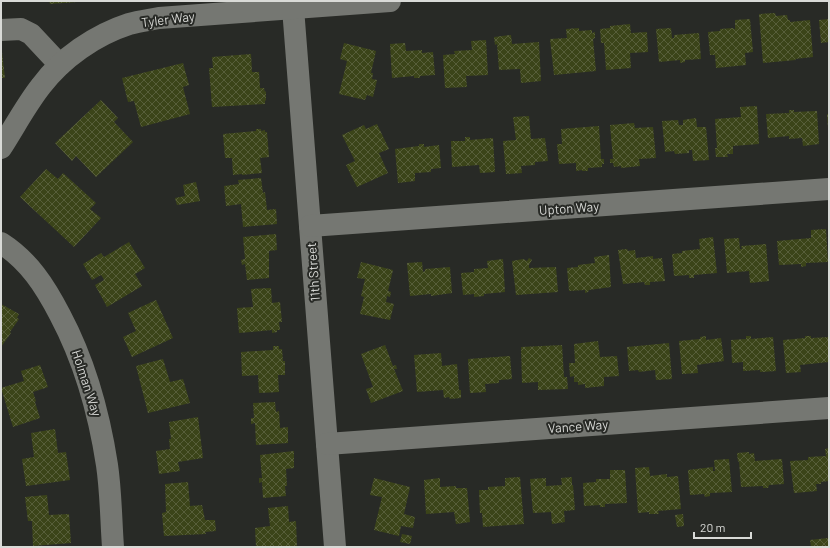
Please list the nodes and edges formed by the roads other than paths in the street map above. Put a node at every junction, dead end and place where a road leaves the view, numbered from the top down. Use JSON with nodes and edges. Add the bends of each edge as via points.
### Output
{"nodes":[{"id":1,"x":390,"y":1,"type":"edge"},
{"id":2,"x":288,"y":5,"type":"edge"},
{"id":3,"x":1,"y":30,"type":"edge"},
{"id":4,"x":53,"y":57,"type":"junction"},
{"id":5,"x":1,"y":148,"type":"edge"},
{"id":6,"x":829,"y":189,"type":"edge"},
{"id":7,"x":310,"y":226,"type":"junction"},
{"id":8,"x":1,"y":243,"type":"edge"},
{"id":9,"x":829,"y":408,"type":"edge"},
{"id":10,"x":327,"y":444,"type":"junction"},
{"id":11,"x":113,"y":547,"type":"edge"},
{"id":12,"x":335,"y":547,"type":"edge"}],
"edges":[{"from":1,"to":2,"type":"street","name":"Tyler Way"},
{"from":2,"to":4,"type":"street","name":"Tyler Way","via":[[159,18],[130,24],[104,34],[80,48]]},
{"from":2,"to":7,"type":"street","name":"11th Street"},
{"from":3,"to":4,"type":"street","via":[[21,29],[31,34]]},
{"from":4,"to":5,"type":"street","name":"Tyler Way","via":[[40,86]]},
{"from":6,"to":7,"type":"street","name":"Upton Way"},
{"from":7,"to":10,"type":"street","name":"11th Street"},
{"from":8,"to":11,"type":"street","name":"Holman Way","via":[[30,268],[47,290],[69,332],[87,379],[99,421],[107,467]]},
{"from":9,"to":10,"type":"street","name":"Vance Way"},
{"from":10,"to":12,"type":"street","name":"11th Street"}]}
